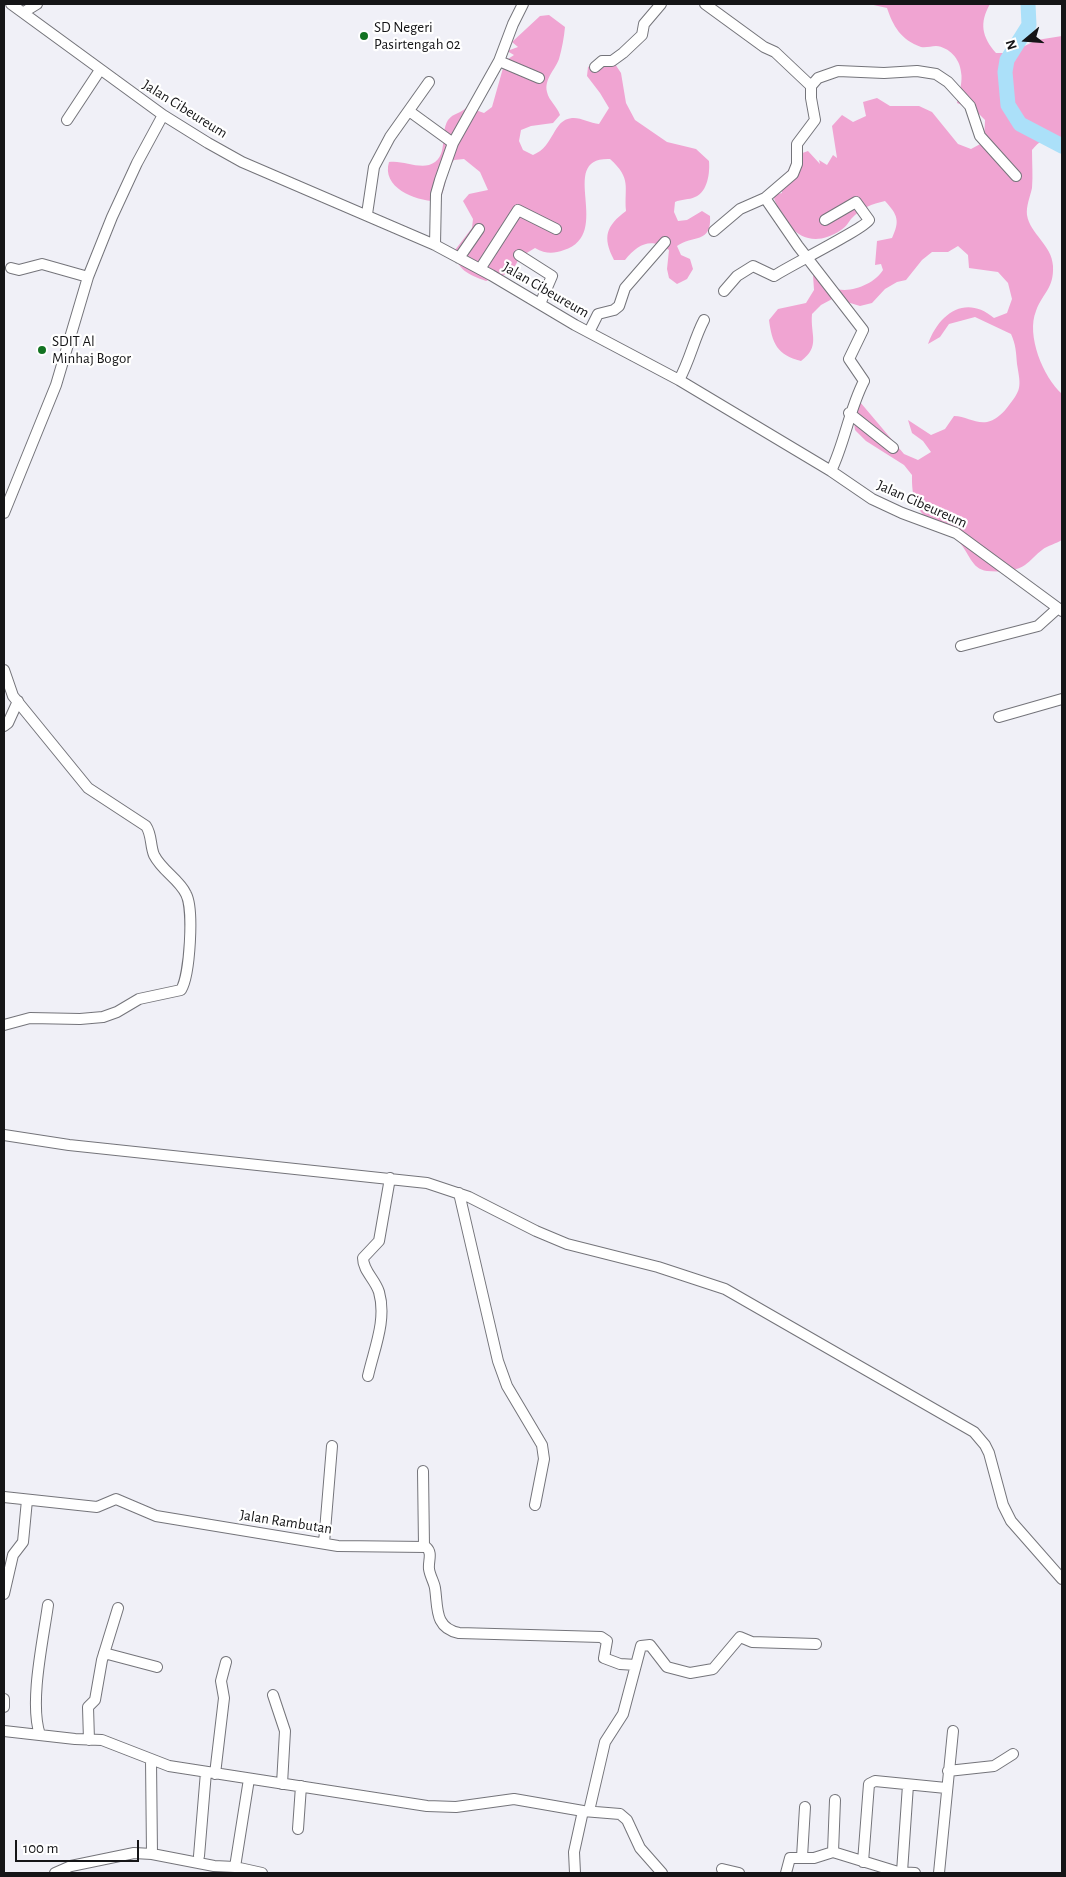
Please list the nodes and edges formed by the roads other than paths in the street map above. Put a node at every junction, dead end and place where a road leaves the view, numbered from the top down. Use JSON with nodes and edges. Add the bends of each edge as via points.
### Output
{"nodes":[{"id":1,"x":11,"y":4,"type":"edge"},
{"id":2,"x":37,"y":4,"type":"edge"},
{"id":3,"x":523,"y":4,"type":"edge"},
{"id":4,"x":661,"y":4,"type":"edge"},
{"id":5,"x":705,"y":4,"type":"edge"},
{"id":6,"x":24,"y":12,"type":"junction"},
{"id":7,"x":499,"y":61,"type":"junction"},
{"id":8,"x":595,"y":67,"type":"dead end"},
{"id":9,"x":100,"y":70,"type":"junction"},
{"id":10,"x":539,"y":78,"type":"dead end"},
{"id":11,"x":429,"y":82,"type":"dead end"},
{"id":12,"x":811,"y":86,"type":"junction"},
{"id":13,"x":409,"y":111,"type":"junction"},
{"id":14,"x":162,"y":115,"type":"junction"},
{"id":15,"x":67,"y":120,"type":"dead end"},
{"id":16,"x":454,"y":144,"type":"junction"},
{"id":17,"x":1016,"y":176,"type":"dead end"},
{"id":18,"x":765,"y":198,"type":"junction"},
{"id":19,"x":367,"y":214,"type":"junction"},
{"id":20,"x":825,"y":220,"type":"dead end"},
{"id":21,"x":479,"y":229,"type":"dead end"},
{"id":22,"x":556,"y":229,"type":"dead end"},
{"id":23,"x":714,"y":231,"type":"dead end"},
{"id":24,"x":664,"y":242,"type":"dead end"},
{"id":25,"x":435,"y":245,"type":"junction"},
{"id":26,"x":519,"y":255,"type":"dead end"},
{"id":27,"x":806,"y":256,"type":"junction"},
{"id":28,"x":459,"y":258,"type":"junction"},
{"id":29,"x":11,"y":268,"type":"dead end"},
{"id":30,"x":480,"y":269,"type":"junction"},
{"id":31,"x":88,"y":277,"type":"junction"},
{"id":32,"x":724,"y":291,"type":"dead end"},
{"id":33,"x":540,"y":304,"type":"junction"},
{"id":34,"x":704,"y":320,"type":"dead end"},
{"id":35,"x":589,"y":332,"type":"junction"},
{"id":36,"x":679,"y":380,"type":"junction"},
{"id":37,"x":849,"y":413,"type":"junction"},
{"id":38,"x":893,"y":448,"type":"dead end"},
{"id":39,"x":831,"y":471,"type":"junction"},
{"id":40,"x":4,"y":513,"type":"edge"},
{"id":41,"x":1060,"y":609,"type":"edge"},
{"id":42,"x":961,"y":646,"type":"dead end"},
{"id":43,"x":4,"y":670,"type":"edge"},
{"id":44,"x":1062,"y":699,"type":"edge"},
{"id":45,"x":18,"y":701,"type":"junction"},
{"id":46,"x":999,"y":717,"type":"dead end"},
{"id":47,"x":4,"y":726,"type":"edge"},
{"id":48,"x":4,"y":1025,"type":"edge"},
{"id":49,"x":4,"y":1135,"type":"edge"},
{"id":50,"x":390,"y":1178,"type":"junction"},
{"id":51,"x":459,"y":1193,"type":"junction"},
{"id":52,"x":368,"y":1376,"type":"dead end"},
{"id":53,"x":332,"y":1446,"type":"dead end"},
{"id":54,"x":424,"y":1471,"type":"dead end"},
{"id":55,"x":4,"y":1497,"type":"edge"},
{"id":56,"x":27,"y":1500,"type":"junction"},
{"id":57,"x":535,"y":1506,"type":"dead end"},
{"id":58,"x":324,"y":1544,"type":"junction"},
{"id":59,"x":424,"y":1546,"type":"junction"},
{"id":60,"x":1062,"y":1579,"type":"edge"},
{"id":61,"x":4,"y":1594,"type":"edge"},
{"id":62,"x":48,"y":1605,"type":"dead end"},
{"id":63,"x":118,"y":1608,"type":"dead end"},
{"id":64,"x":816,"y":1644,"type":"dead end"},
{"id":65,"x":104,"y":1652,"type":"junction"},
{"id":66,"x":226,"y":1662,"type":"dead end"},
{"id":67,"x":636,"y":1665,"type":"junction"},
{"id":68,"x":157,"y":1667,"type":"dead end"},
{"id":69,"x":274,"y":1695,"type":"dead end"},
{"id":70,"x":4,"y":1699,"type":"edge"},
{"id":71,"x":4,"y":1707,"type":"edge"},
{"id":72,"x":4,"y":1731,"type":"edge"},
{"id":73,"x":953,"y":1731,"type":"dead end"},
{"id":74,"x":40,"y":1735,"type":"junction"},
{"id":75,"x":89,"y":1740,"type":"junction"},
{"id":76,"x":1012,"y":1754,"type":"dead end"},
{"id":77,"x":151,"y":1760,"type":"junction"},
{"id":78,"x":948,"y":1771,"type":"junction"},
{"id":79,"x":211,"y":1773,"type":"junction"},
{"id":80,"x":249,"y":1779,"type":"junction"},
{"id":81,"x":282,"y":1784,"type":"junction"},
{"id":82,"x":908,"y":1785,"type":"junction"},
{"id":83,"x":301,"y":1786,"type":"junction"},
{"id":84,"x":946,"y":1788,"type":"junction"},
{"id":85,"x":835,"y":1800,"type":"dead end"},
{"id":86,"x":805,"y":1807,"type":"dead end"},
{"id":87,"x":586,"y":1811,"type":"junction"},
{"id":88,"x":298,"y":1829,"type":"dead end"},
{"id":89,"x":833,"y":1852,"type":"junction"},
{"id":90,"x":152,"y":1854,"type":"junction"},
{"id":91,"x":199,"y":1856,"type":"dead end"},
{"id":92,"x":802,"y":1857,"type":"junction"},
{"id":93,"x":863,"y":1862,"type":"junction"},
{"id":94,"x":235,"y":1867,"type":"junction"},
{"id":95,"x":722,"y":1869,"type":"dead end"},
{"id":96,"x":214,"y":1870,"type":"edge"},
{"id":97,"x":902,"y":1872,"type":"edge"},
{"id":98,"x":55,"y":1873,"type":"edge"},
{"id":99,"x":262,"y":1873,"type":"edge"},
{"id":100,"x":575,"y":1873,"type":"edge"},
{"id":101,"x":662,"y":1873,"type":"edge"},
{"id":102,"x":739,"y":1873,"type":"edge"},
{"id":103,"x":786,"y":1873,"type":"edge"},
{"id":104,"x":915,"y":1873,"type":"edge"},
{"id":105,"x":939,"y":1873,"type":"edge"}],
"edges":[{"from":1,"to":6,"type":"street","name":"Jalan Cibeureum"},
{"from":2,"to":6,"type":"street"},
{"from":3,"to":7,"type":"street"},
{"from":4,"to":8,"type":"street","via":[[644,24],[642,34],[623,53]]},
{"from":5,"to":12,"type":"street","via":[[775,52]]},
{"from":6,"to":9,"type":"street","name":"Jalan Cibeureum"},
{"from":7,"to":10,"type":"street"},
{"from":7,"to":16,"type":"street"},
{"from":9,"to":14,"type":"street","name":"Jalan Cibeureum"},
{"from":9,"to":15,"type":"street"},
{"from":11,"to":13,"type":"street"},
{"from":12,"to":17,"type":"street","via":[[818,78],[838,71],[936,74],[970,106],[980,136]]},
{"from":12,"to":18,"type":"street","via":[[816,118],[797,144],[796,169]]},
{"from":13,"to":16,"type":"street"},
{"from":13,"to":19,"type":"street","via":[[374,167]]},
{"from":14,"to":19,"type":"street","name":"Jalan Cibeureum","via":[[242,162]]},
{"from":14,"to":31,"type":"street","via":[[132,172]]},
{"from":16,"to":25,"type":"street","via":[[436,194]]},
{"from":18,"to":23,"type":"street","via":[[740,210]]},
{"from":18,"to":27,"type":"street"},
{"from":19,"to":25,"type":"street","name":"Jalan Cibeureum"},
{"from":20,"to":27,"type":"street","via":[[856,202],[869,220],[858,230]]},
{"from":21,"to":28,"type":"street"},
{"from":22,"to":30,"type":"street","via":[[520,206]]},
{"from":24,"to":35,"type":"street","via":[[625,288],[619,306],[598,314]]},
{"from":25,"to":28,"type":"street","name":"Jalan Cibeureum"},
{"from":26,"to":33,"type":"street","via":[[552,276]]},
{"from":27,"to":32,"type":"street","via":[[772,276],[753,266],[737,276]]},
{"from":27,"to":37,"type":"street","via":[[863,330],[849,359],[864,381]]},
{"from":28,"to":30,"type":"street","name":"Jalan Cibeureum"},
{"from":29,"to":31,"type":"street","via":[[19,270],[42,264]]},
{"from":30,"to":33,"type":"street","name":"Jalan Cibeureum"},
{"from":31,"to":40,"type":"street","via":[[56,385]]},
{"from":33,"to":35,"type":"street","name":"Jalan Cibeureum"},
{"from":34,"to":36,"type":"street"},
{"from":35,"to":36,"type":"street","name":"Jalan Cibeureum"},
{"from":36,"to":39,"type":"street","name":"Jalan Cibeureum"},
{"from":37,"to":38,"type":"street"},
{"from":37,"to":39,"type":"street"},
{"from":39,"to":41,"type":"street","name":"Jalan Cibeureum","via":[[886,507],[956,533]]},
{"from":41,"to":42,"type":"street","via":[[1038,626]]},
{"from":43,"to":45,"type":"street","via":[[10,690]]},
{"from":44,"to":46,"type":"street"},
{"from":45,"to":47,"type":"street"},
{"from":45,"to":48,"type":"street","via":[[88,788],[146,826],[159,863],[189,900],[188,955],[184,985],[178,991],[154,994],[103,1016],[80,1020],[30,1018]]},
{"from":49,"to":50,"type":"street","via":[[174,1157]]},
{"from":50,"to":51,"type":"street","via":[[427,1183]]},
{"from":50,"to":52,"type":"street","via":[[379,1241],[362,1258],[382,1306]]},
{"from":51,"to":57,"type":"street","via":[[498,1361],[507,1386],[542,1445],[544,1459]]},
{"from":51,"to":60,"type":"street","via":[[567,1244],[658,1267],[725,1290],[974,1432],[989,1453],[1003,1505],[1011,1521]]},
{"from":53,"to":58,"type":"street"},
{"from":54,"to":59,"type":"street"},
{"from":55,"to":56,"type":"street","name":"Jalan Rambutan"},
{"from":56,"to":58,"type":"street","name":"Jalan Rambutan","via":[[98,1507],[118,1499],[156,1516]]},
{"from":56,"to":61,"type":"street","via":[[24,1542],[13,1555]]},
{"from":58,"to":59,"type":"street","name":"Jalan Rambutan"},
{"from":59,"to":67,"type":"street","via":[[430,1552],[436,1609],[444,1626],[459,1633],[601,1637],[607,1642],[604,1658]]},
{"from":62,"to":74,"type":"street","via":[[40,1658],[36,1721]]},
{"from":63,"to":65,"type":"street"},
{"from":64,"to":67,"type":"street","via":[[752,1642],[740,1637],[713,1669],[690,1673],[667,1667],[650,1645],[641,1646]]},
{"from":65,"to":68,"type":"street"},
{"from":65,"to":75,"type":"street","via":[[95,1700],[88,1709]]},
{"from":66,"to":79,"type":"street","via":[[221,1681],[224,1698]]},
{"from":67,"to":87,"type":"street","via":[[623,1714],[605,1742]]},
{"from":69,"to":81,"type":"street","via":[[285,1731]]},
{"from":70,"to":71,"type":"street"},
{"from":72,"to":74,"type":"street"},
{"from":73,"to":78,"type":"street"},
{"from":74,"to":75,"type":"street"},
{"from":75,"to":77,"type":"street","via":[[107,1741]]},
{"from":76,"to":78,"type":"street","via":[[994,1766]]},
{"from":77,"to":79,"type":"street"},
{"from":77,"to":90,"type":"street"},
{"from":78,"to":84,"type":"street"},
{"from":79,"to":80,"type":"street"},
{"from":79,"to":91,"type":"street"},
{"from":80,"to":81,"type":"street"},
{"from":80,"to":94,"type":"street"},
{"from":81,"to":83,"type":"street"},
{"from":82,"to":84,"type":"street"},
{"from":82,"to":93,"type":"street","via":[[875,1781],[869,1784]]},
{"from":82,"to":97,"type":"street"},
{"from":83,"to":87,"type":"street","via":[[428,1806],[456,1807],[514,1799]]},
{"from":83,"to":88,"type":"street"},
{"from":84,"to":105,"type":"street"},
{"from":85,"to":89,"type":"street"},
{"from":86,"to":92,"type":"street"},
{"from":87,"to":100,"type":"street","via":[[574,1852]]},
{"from":87,"to":101,"type":"street","via":[[624,1817],[640,1848]]},
{"from":89,"to":92,"type":"street","via":[[814,1858]]},
{"from":89,"to":93,"type":"street"},
{"from":90,"to":96,"type":"street"},
{"from":90,"to":98,"type":"street","via":[[114,1856]]},
{"from":92,"to":103,"type":"street","via":[[790,1858]]},
{"from":93,"to":97,"type":"street"},
{"from":94,"to":96,"type":"street"},
{"from":94,"to":99,"type":"street"},
{"from":95,"to":102,"type":"street"},
{"from":97,"to":104,"type":"street"}]}
